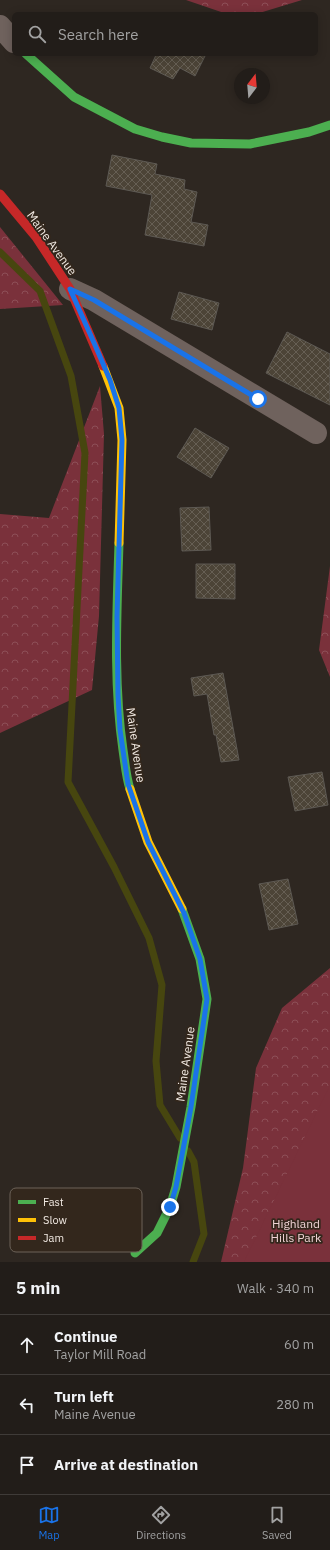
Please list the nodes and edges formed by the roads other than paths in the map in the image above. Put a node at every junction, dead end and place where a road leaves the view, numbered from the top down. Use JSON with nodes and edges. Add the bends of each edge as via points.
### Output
{"nodes":[{"id":1,"x":0,"y":26,"type":"edge"},
{"id":2,"x":12,"y":40,"type":"edge"},
{"id":3,"x":28,"y":56,"type":"edge"},
{"id":4,"x":330,"y":125,"type":"edge"},
{"id":5,"x":0,"y":194,"type":"edge"},
{"id":6,"x":70,"y":289,"type":"junction"},
{"id":7,"x":316,"y":433,"type":"dead end"},
{"id":8,"x":142,"y":1246,"type":"edge"}],
"edges":[{"from":1,"to":2,"type":"street"},
{"from":3,"to":4,"type":"street","via":[[74,97],[135,129],[162,138],[191,143],[250,144]]},
{"from":5,"to":6,"type":"street","name":"Maine Avenue","via":[[36,238]]},
{"from":6,"to":7,"type":"street","via":[[94,300]]},
{"from":6,"to":8,"type":"street","name":"Maine Avenue","via":[[119,408],[122,440],[117,617],[118,695],[128,784],[148,842],[184,913],[200,959],[207,999],[176,1187],[170,1207],[157,1232]]}]}
